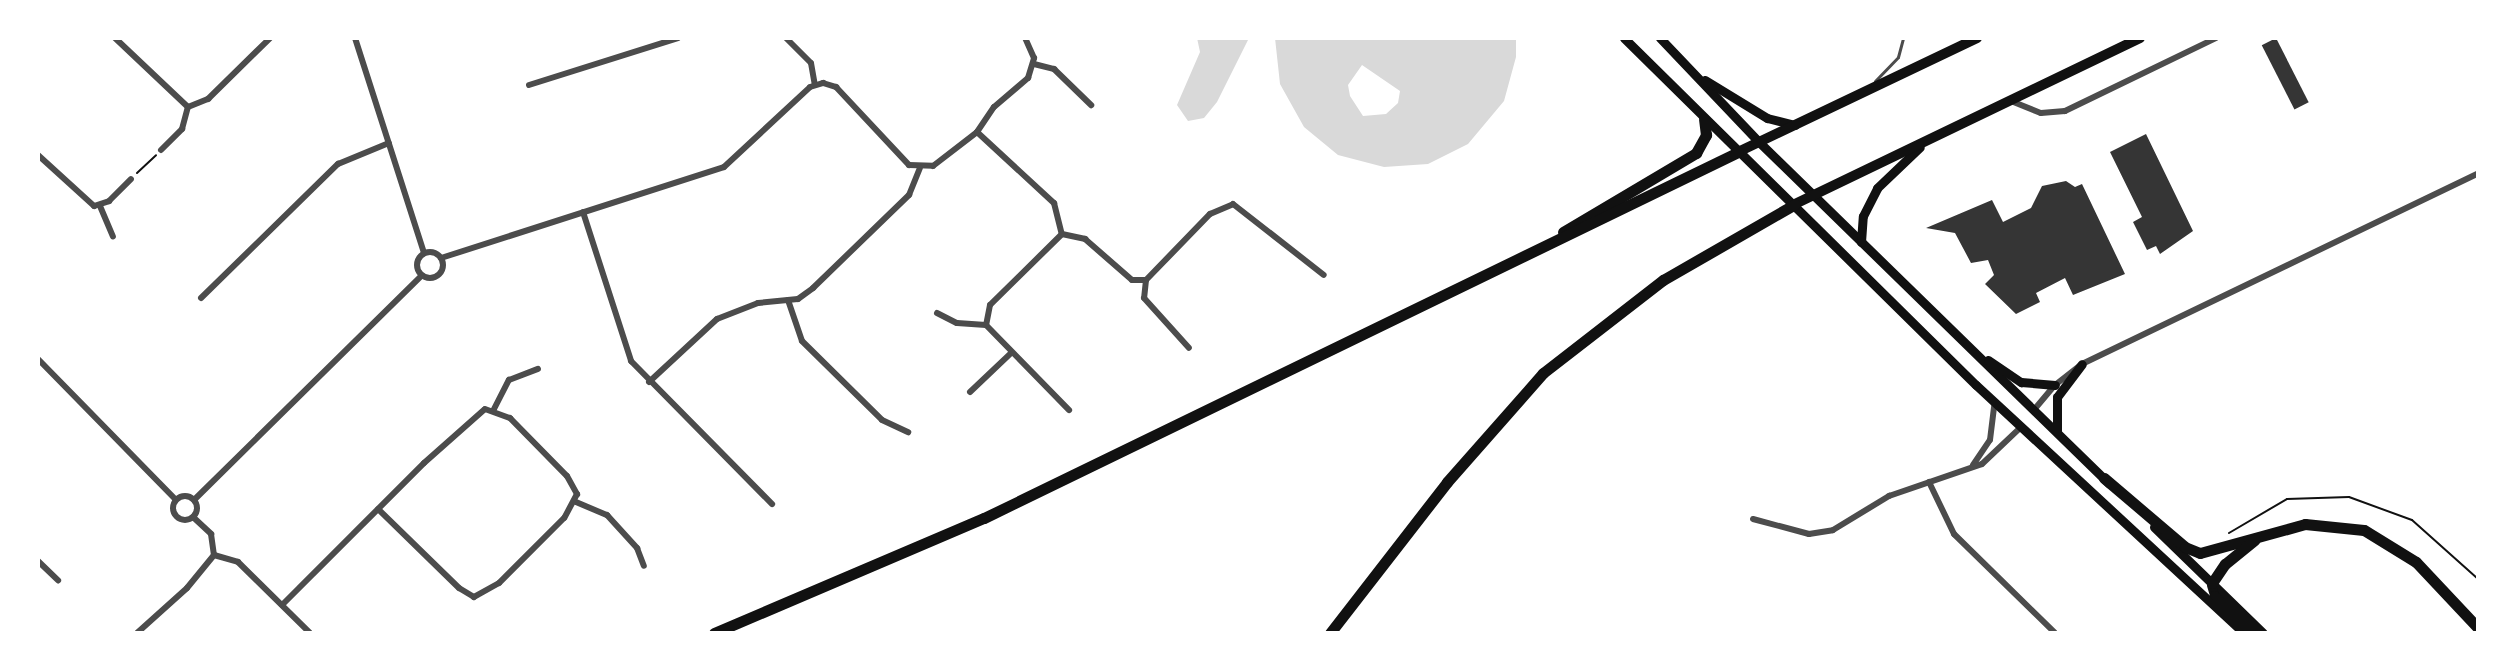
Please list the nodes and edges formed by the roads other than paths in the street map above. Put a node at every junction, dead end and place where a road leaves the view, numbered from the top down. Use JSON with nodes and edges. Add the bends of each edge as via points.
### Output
{"nodes":[{"id":1,"x":115,"y":38,"type":"edge"},
{"id":2,"x":270,"y":38,"type":"edge"},
{"id":3,"x":355,"y":38,"type":"edge"},
{"id":4,"x":678,"y":38,"type":"edge"},
{"id":5,"x":786,"y":38,"type":"edge"},
{"id":6,"x":1025,"y":38,"type":"edge"},
{"id":7,"x":1624,"y":38,"type":"edge"},
{"id":8,"x":1660,"y":38,"type":"edge"},
{"id":9,"x":1903,"y":38,"type":"edge"},
{"id":10,"x":1977,"y":38,"type":"edge"},
{"id":11,"x":2140,"y":38,"type":"edge"},
{"id":12,"x":2216,"y":38,"type":"edge"},
{"id":13,"x":1034,"y":64,"type":"junction"},
{"id":14,"x":1699,"y":77,"type":"junction"},
{"id":15,"x":529,"y":85,"type":"dead end"},
{"id":16,"x":815,"y":85,"type":"junction"},
{"id":17,"x":1867,"y":90,"type":"junction"},
{"id":18,"x":2009,"y":101,"type":"junction"},
{"id":19,"x":1091,"y":105,"type":"dead end"},
{"id":20,"x":188,"y":107,"type":"junction"},
{"id":21,"x":1704,"y":119,"type":"junction"},
{"id":22,"x":1795,"y":125,"type":"junction"},
{"id":23,"x":977,"y":132,"type":"junction"},
{"id":24,"x":1934,"y":137,"type":"junction"},
{"id":25,"x":1759,"y":142,"type":"junction"},
{"id":26,"x":389,"y":143,"type":"junction"},
{"id":27,"x":161,"y":150,"type":"road end"},
{"id":28,"x":1738,"y":152,"type":"junction"},
{"id":29,"x":38,"y":155,"type":"edge"},
{"id":30,"x":920,"y":168,"type":"junction"},
{"id":31,"x":2478,"y":173,"type":"edge"},
{"id":32,"x":131,"y":179,"type":"road end"},
{"id":33,"x":1816,"y":195,"type":"junction"},
{"id":34,"x":1795,"y":204,"type":"junction"},
{"id":35,"x":100,"y":206,"type":"junction"},
{"id":36,"x":583,"y":212,"type":"junction"},
{"id":37,"x":1062,"y":234,"type":"junction"},
{"id":38,"x":113,"y":236,"type":"dead end"},
{"id":39,"x":1861,"y":242,"type":"junction"},
{"id":40,"x":424,"y":253,"type":"junction"},
{"id":41,"x":1526,"y":257,"type":"junction"},
{"id":42,"x":441,"y":258,"type":"junction"},
{"id":43,"x":422,"y":275,"type":"junction"},
{"id":44,"x":1324,"y":275,"type":"dead end"},
{"id":45,"x":1146,"y":280,"type":"junction"},
{"id":46,"x":201,"y":298,"type":"dead end"},
{"id":47,"x":788,"y":300,"type":"junction"},
{"id":48,"x":937,"y":313,"type":"dead end"},
{"id":49,"x":986,"y":325,"type":"junction"},
{"id":50,"x":1951,"y":331,"type":"junction"},
{"id":51,"x":1189,"y":348,"type":"dead end"},
{"id":52,"x":1010,"y":354,"type":"junction"},
{"id":53,"x":38,"y":359,"type":"edge"},
{"id":54,"x":2082,"y":364,"type":"junction"},
{"id":55,"x":538,"y":369,"type":"dead end"},
{"id":56,"x":649,"y":382,"type":"junction"},
{"id":57,"x":2055,"y":385,"type":"junction"},
{"id":58,"x":970,"y":392,"type":"dead end"},
{"id":59,"x":1995,"y":402,"type":"junction"},
{"id":60,"x":494,"y":409,"type":"junction"},
{"id":61,"x":1069,"y":410,"type":"dead end"},
{"id":62,"x":2033,"y":411,"type":"junction"},
{"id":63,"x":2021,"y":427,"type":"junction"},
{"id":64,"x":908,"y":432,"type":"dead end"},
{"id":65,"x":2058,"y":434,"type":"junction"},
{"id":66,"x":1971,"y":468,"type":"junction"},
{"id":67,"x":2104,"y":478,"type":"junction"},
{"id":68,"x":1929,"y":482,"type":"junction"},
{"id":69,"x":176,"y":500,"type":"junction"},
{"id":70,"x":194,"y":500,"type":"junction"},
{"id":71,"x":576,"y":502,"type":"junction"},
{"id":72,"x":772,"y":504,"type":"dead end"},
{"id":73,"x":378,"y":509,"type":"junction"},
{"id":74,"x":193,"y":517,"type":"junction"},
{"id":75,"x":1753,"y":519,"type":"dead end"},
{"id":76,"x":2269,"y":532,"type":"junction"},
{"id":77,"x":214,"y":555,"type":"junction"},
{"id":78,"x":38,"y":561,"type":"edge"},
{"id":79,"x":644,"y":566,"type":"dead end"},
{"id":80,"x":58,"y":580,"type":"dead end"},
{"id":81,"x":2212,"y":583,"type":"junction"},
{"id":82,"x":282,"y":605,"type":"junction"},
{"id":83,"x":2478,"y":628,"type":"edge"},
{"id":84,"x":137,"y":633,"type":"edge"},
{"id":85,"x":310,"y":633,"type":"edge"},
{"id":86,"x":714,"y":633,"type":"edge"},
{"id":87,"x":1330,"y":633,"type":"edge"},
{"id":88,"x":2055,"y":633,"type":"edge"},
{"id":89,"x":2244,"y":633,"type":"edge"},
{"id":90,"x":2252,"y":633,"type":"edge"},
{"id":91,"x":2263,"y":633,"type":"edge"}],
"edges":[{"from":1,"to":20,"type":"street"},
{"from":2,"to":20,"type":"street","via":[[208,99]]},
{"from":3,"to":26,"type":"street"},
{"from":4,"to":15,"type":"street"},
{"from":5,"to":16,"type":"street","via":[[811,63]]},
{"from":6,"to":13,"type":"street"},
{"from":7,"to":21,"type":"main road"},
{"from":8,"to":14,"type":"main road"},
{"from":9,"to":17,"type":"lane","via":[[1898,57]]},
{"from":10,"to":17,"type":"highway"},
{"from":11,"to":18,"type":"highway"},
{"from":12,"to":18,"type":"street","via":[[2065,111],[2041,113]]},
{"from":13,"to":19,"type":"street","via":[[1054,69]]},
{"from":13,"to":23,"type":"street","via":[[1028,78],[994,107]]},
{"from":14,"to":22,"type":"main road","via":[[1767,118]]},
{"from":14,"to":25,"type":"main road"},
{"from":16,"to":30,"type":"street","via":[[836,87],[897,154]]},
{"from":16,"to":36,"type":"street","via":[[732,163]]},
{"from":17,"to":22,"type":"highway"},
{"from":18,"to":24,"type":"highway"},
{"from":20,"to":27,"type":"street","via":[[182,129]]},
{"from":21,"to":28,"type":"main road"},
{"from":21,"to":41,"type":"highway","via":[[1706,135],[1696,153]]},
{"from":22,"to":25,"type":"highway"},
{"from":23,"to":30,"type":"street","via":[[933,166]]},
{"from":23,"to":37,"type":"street","via":[[1054,203]]},
{"from":24,"to":33,"type":"highway"},
{"from":24,"to":39,"type":"main road","via":[[1877,188],[1863,216]]},
{"from":25,"to":28,"type":"highway"},
{"from":25,"to":33,"type":"main road"},
{"from":26,"to":40,"type":"street"},
{"from":26,"to":46,"type":"street","via":[[338,164]]},
{"from":28,"to":34,"type":"main road"},
{"from":28,"to":41,"type":"highway"},
{"from":29,"to":35,"type":"street","via":[[81,199]]},
{"from":30,"to":47,"type":"street","via":[[916,186],[900,205],[813,288]]},
{"from":31,"to":54,"type":"street"},
{"from":32,"to":35,"type":"street"},
{"from":33,"to":34,"type":"highway"},
{"from":33,"to":39,"type":"main road"},
{"from":34,"to":59,"type":"main road"},
{"from":34,"to":87,"type":"highway","via":[[1663,280],[1543,373],[1447,482]]},
{"from":35,"to":38,"type":"street"},
{"from":36,"to":42,"type":"street"},
{"from":36,"to":56,"type":"street","via":[[626,351]]},
{"from":37,"to":45,"type":"street","via":[[1085,239],[1125,277]]},
{"from":37,"to":49,"type":"street","via":[[990,305]]},
{"from":39,"to":50,"type":"main road"},
{"from":40,"to":42,"type":"street"},
{"from":40,"to":43,"type":"street","via":[[417,264]]},
{"from":41,"to":86,"type":"highway","via":[[984,518]]},
{"from":42,"to":43,"type":"street","via":[[436,276]]},
{"from":43,"to":70,"type":"street"},
{"from":44,"to":45,"type":"street","via":[[1233,204],[1210,214]]},
{"from":45,"to":51,"type":"street","via":[[1144,298]]},
{"from":47,"to":56,"type":"street","via":[[758,303],[717,319]]},
{"from":47,"to":64,"type":"street","via":[[802,341],[882,420]]},
{"from":48,"to":49,"type":"street","via":[[957,323]]},
{"from":49,"to":52,"type":"street"},
{"from":50,"to":57,"type":"main road","via":[[2014,379]]},
{"from":50,"to":62,"type":"main road"},
{"from":52,"to":58,"type":"street"},
{"from":52,"to":61,"type":"street"},
{"from":53,"to":69,"type":"street"},
{"from":54,"to":57,"type":"street"},
{"from":54,"to":65,"type":"main road","via":[[2057,397]]},
{"from":55,"to":60,"type":"street","via":[[509,380]]},
{"from":56,"to":72,"type":"street"},
{"from":57,"to":62,"type":"street"},
{"from":59,"to":63,"type":"main road"},
{"from":59,"to":66,"type":"street","via":[[1990,440]]},
{"from":60,"to":71,"type":"street","via":[[510,418],[567,476]]},
{"from":60,"to":73,"type":"street","via":[[478,413]]},
{"from":62,"to":63,"type":"main road"},
{"from":62,"to":65,"type":"main road"},
{"from":63,"to":66,"type":"street","via":[[1993,456]]},
{"from":63,"to":89,"type":"main road"},
{"from":65,"to":67,"type":"main road"},
{"from":66,"to":68,"type":"street"},
{"from":67,"to":76,"type":"highway","via":[[2194,552],[2207,554]]},
{"from":67,"to":81,"type":"main road"},
{"from":68,"to":75,"type":"street","via":[[1889,496],[1823,533],[1798,533]]},
{"from":68,"to":88,"type":"street","via":[[1954,534]]},
{"from":69,"to":70,"type":"street"},
{"from":69,"to":74,"type":"street","via":[[176,517]]},
{"from":70,"to":74,"type":"street"},
{"from":71,"to":73,"type":"street","via":[[499,583],[474,597]]},
{"from":71,"to":79,"type":"street","via":[[607,515],[637,548]]},
{"from":73,"to":82,"type":"street"},
{"from":74,"to":77,"type":"street","via":[[211,534]]},
{"from":76,"to":81,"type":"highway","via":[[2237,552]]},
{"from":76,"to":83,"type":"highway","via":[[2322,524],[2374,535],[2416,562]]},
{"from":77,"to":82,"type":"street","via":[[238,562]]},
{"from":77,"to":84,"type":"street"},
{"from":78,"to":80,"type":"street"},
{"from":81,"to":90,"type":"main road","via":[[2214,595]]},
{"from":81,"to":91,"type":"main road"},
{"from":82,"to":85,"type":"street"}]}
